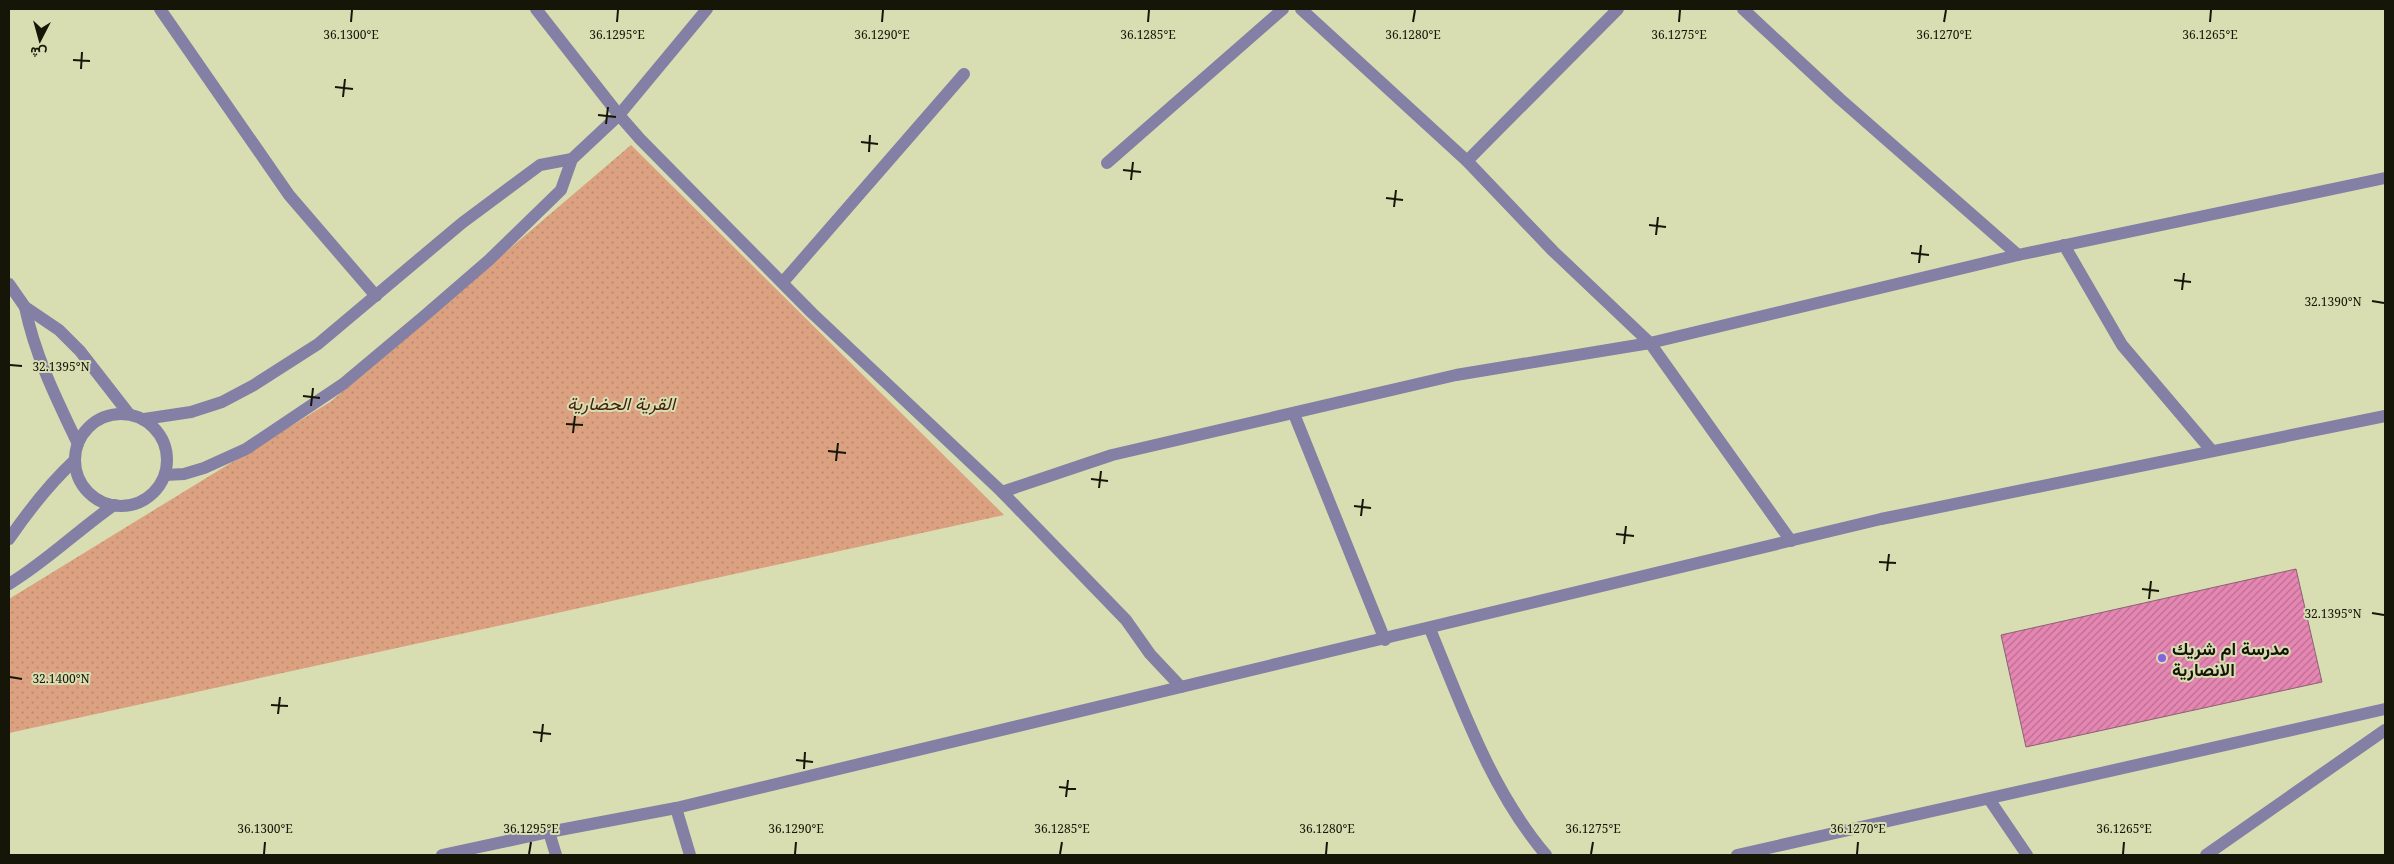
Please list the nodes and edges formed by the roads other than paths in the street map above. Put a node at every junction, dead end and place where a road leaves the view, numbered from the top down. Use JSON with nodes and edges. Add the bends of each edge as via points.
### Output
{"nodes":[{"id":1,"x":160,"y":9,"type":"edge"},
{"id":2,"x":536,"y":9,"type":"edge"},
{"id":3,"x":707,"y":9,"type":"edge"},
{"id":4,"x":1283,"y":9,"type":"edge"},
{"id":5,"x":1301,"y":9,"type":"edge"},
{"id":6,"x":1618,"y":9,"type":"edge"},
{"id":7,"x":1743,"y":9,"type":"edge"},
{"id":8,"x":964,"y":74,"type":"dead end"},
{"id":9,"x":618,"y":115,"type":"junction"},
{"id":10,"x":572,"y":159,"type":"junction"},
{"id":11,"x":1467,"y":161,"type":"junction"},
{"id":12,"x":1107,"y":163,"type":"dead end"},
{"id":13,"x":2385,"y":178,"type":"edge"},
{"id":14,"x":2064,"y":245,"type":"junction"},
{"id":15,"x":2018,"y":255,"type":"junction"},
{"id":16,"x":783,"y":282,"type":"junction"},
{"id":17,"x":9,"y":284,"type":"edge"},
{"id":18,"x":376,"y":296,"type":"junction"},
{"id":19,"x":25,"y":308,"type":"junction"},
{"id":20,"x":1650,"y":343,"type":"junction"},
{"id":21,"x":129,"y":414,"type":"junction"},
{"id":22,"x":1294,"y":414,"type":"junction"},
{"id":23,"x":2385,"y":416,"type":"edge"},
{"id":24,"x":144,"y":419,"type":"junction"},
{"id":25,"x":78,"y":444,"type":"junction"},
{"id":26,"x":2212,"y":451,"type":"junction"},
{"id":27,"x":75,"y":460,"type":"junction"},
{"id":28,"x":165,"y":475,"type":"junction"},
{"id":29,"x":1002,"y":492,"type":"junction"},
{"id":30,"x":114,"y":505,"type":"junction"},
{"id":31,"x":9,"y":538,"type":"edge"},
{"id":32,"x":1791,"y":541,"type":"junction"},
{"id":33,"x":9,"y":584,"type":"edge"},
{"id":34,"x":1430,"y":629,"type":"junction"},
{"id":35,"x":1385,"y":640,"type":"junction"},
{"id":36,"x":1181,"y":687,"type":"junction"},
{"id":37,"x":2385,"y":709,"type":"edge"},
{"id":38,"x":2385,"y":730,"type":"edge"},
{"id":39,"x":1989,"y":799,"type":"junction"},
{"id":40,"x":676,"y":808,"type":"junction"},
{"id":41,"x":548,"y":832,"type":"junction"},
{"id":42,"x":442,"y":855,"type":"edge"},
{"id":43,"x":556,"y":855,"type":"edge"},
{"id":44,"x":690,"y":855,"type":"edge"},
{"id":45,"x":1546,"y":855,"type":"edge"},
{"id":46,"x":1736,"y":855,"type":"edge"},
{"id":47,"x":2027,"y":855,"type":"edge"},
{"id":48,"x":2206,"y":855,"type":"edge"}],
"edges":[{"from":1,"to":18,"type":"street","via":[[289,195]]},
{"from":2,"to":9,"type":"street"},
{"from":3,"to":9,"type":"street"},
{"from":4,"to":12,"type":"street"},
{"from":5,"to":11,"type":"street"},
{"from":6,"to":11,"type":"street"},
{"from":7,"to":15,"type":"street"},
{"from":8,"to":16,"type":"street"},
{"from":9,"to":10,"type":"street"},
{"from":9,"to":16,"type":"street"},
{"from":10,"to":18,"type":"street","via":[[540,165],[462,223]]},
{"from":10,"to":28,"type":"street","via":[[561,190],[544,208],[343,384],[246,449],[204,468]]},
{"from":11,"to":20,"type":"street","via":[[1553,251]]},
{"from":13,"to":14,"type":"street"},
{"from":14,"to":15,"type":"street"},
{"from":14,"to":26,"type":"street","via":[[2122,345]]},
{"from":15,"to":20,"type":"street"},
{"from":16,"to":29,"type":"street"},
{"from":17,"to":19,"type":"street"},
{"from":18,"to":24,"type":"street","via":[[318,344],[222,402],[191,412]]},
{"from":19,"to":21,"type":"street","via":[[59,330],[80,351]]},
{"from":19,"to":25,"type":"street","via":[[45,373]]},
{"from":20,"to":22,"type":"street","via":[[1456,375]]},
{"from":20,"to":32,"type":"street"},
{"from":21,"to":24,"type":"street"},
{"from":21,"to":25,"type":"street","via":[[113,414],[98,420],[86,430]]},
{"from":22,"to":29,"type":"street","via":[[1112,455]]},
{"from":22,"to":35,"type":"street"},
{"from":23,"to":26,"type":"street"},
{"from":24,"to":28,"type":"street","via":[[157,430],[165,444],[168,459]]},
{"from":25,"to":27,"type":"street"},
{"from":26,"to":32,"type":"street","via":[[1881,519]]},
{"from":27,"to":30,"type":"street","via":[[78,476],[86,489],[98,500]]},
{"from":27,"to":31,"type":"street","via":[[31,507]]},
{"from":28,"to":30,"type":"street","via":[[157,489],[145,499],[130,505]]},
{"from":29,"to":36,"type":"street","via":[[1126,620],[1150,654]]},
{"from":30,"to":33,"type":"street"},
{"from":32,"to":34,"type":"street"},
{"from":34,"to":35,"type":"street"},
{"from":34,"to":45,"type":"street","via":[[1474,737],[1516,814]]},
{"from":35,"to":36,"type":"street"},
{"from":36,"to":40,"type":"street"},
{"from":37,"to":39,"type":"street"},
{"from":38,"to":48,"type":"street"},
{"from":39,"to":46,"type":"street"},
{"from":39,"to":47,"type":"street"},
{"from":40,"to":41,"type":"street"},
{"from":40,"to":44,"type":"street"},
{"from":41,"to":42,"type":"street"},
{"from":41,"to":43,"type":"street"}]}
